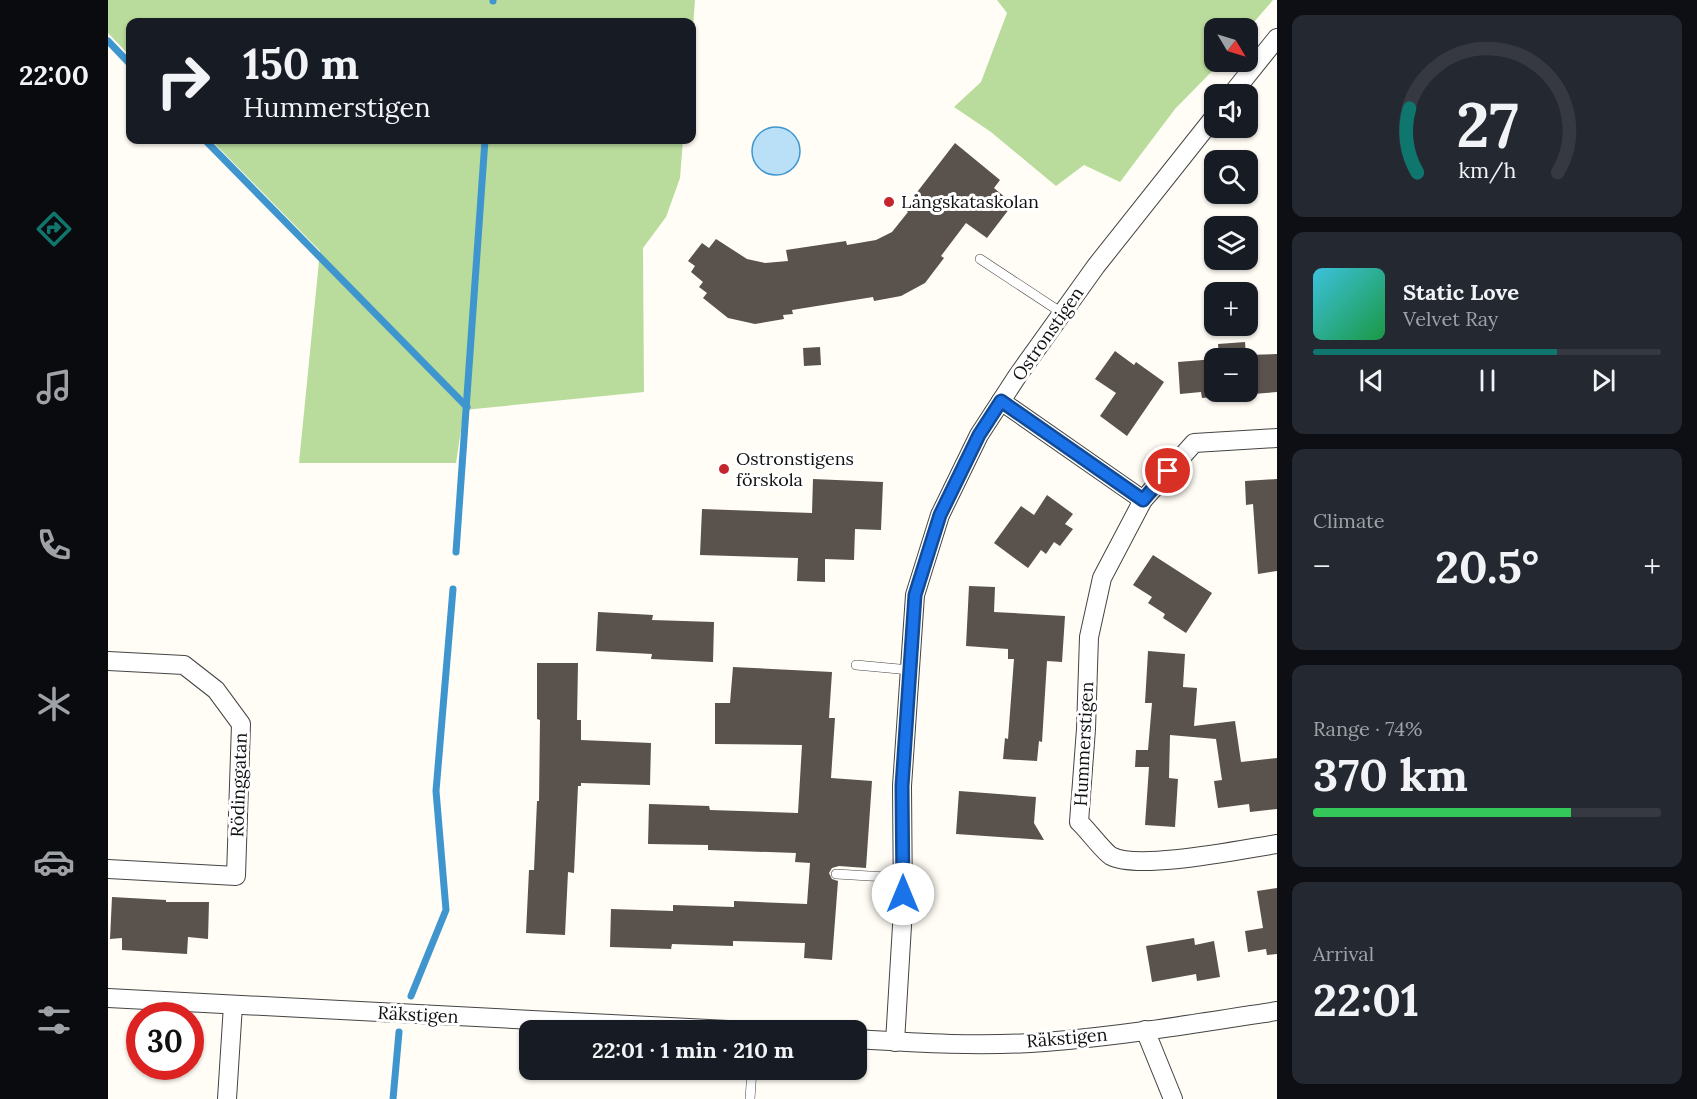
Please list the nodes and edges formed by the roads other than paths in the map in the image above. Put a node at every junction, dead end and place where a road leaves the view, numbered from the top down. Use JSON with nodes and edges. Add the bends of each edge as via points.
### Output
{"nodes":[{"id":1,"x":1277,"y":38,"type":"edge"},
{"id":2,"x":1240,"y":84,"type":"edge"},
{"id":3,"x":1204,"y":130,"type":"edge"},
{"id":4,"x":980,"y":259,"type":"dead end"},
{"id":5,"x":1062,"y":313,"type":"junction"},
{"id":6,"x":1001,"y":401,"type":"junction"},
{"id":7,"x":1277,"y":438,"type":"edge"},
{"id":8,"x":1143,"y":500,"type":"junction"},
{"id":9,"x":108,"y":661,"type":"edge"},
{"id":10,"x":856,"y":665,"type":"dead end"},
{"id":11,"x":910,"y":670,"type":"junction"},
{"id":12,"x":1277,"y":843,"type":"edge"},
{"id":13,"x":108,"y":869,"type":"edge"},
{"id":14,"x":836,"y":874,"type":"dead end"},
{"id":15,"x":903,"y":878,"type":"junction"},
{"id":16,"x":108,"y":998,"type":"edge"},
{"id":17,"x":233,"y":1005,"type":"junction"},
{"id":18,"x":1277,"y":1011,"type":"edge"},
{"id":19,"x":530,"y":1020,"type":"edge"},
{"id":20,"x":1145,"y":1030,"type":"junction"},
{"id":21,"x":867,"y":1040,"type":"edge"},
{"id":22,"x":895,"y":1042,"type":"junction"},
{"id":23,"x":751,"y":1080,"type":"edge"},
{"id":24,"x":227,"y":1099,"type":"edge"},
{"id":25,"x":750,"y":1099,"type":"edge"},
{"id":26,"x":1173,"y":1099,"type":"edge"}],
"edges":[{"from":1,"to":2,"type":"street"},
{"from":3,"to":5,"type":"street","name":"Ostronstigen"},
{"from":4,"to":5,"type":"lane"},
{"from":5,"to":6,"type":"street","name":"Ostronstigen"},
{"from":6,"to":8,"type":"street"},
{"from":6,"to":11,"type":"street","name":"Ostronstigen","via":[[979,435],[940,515],[915,595]]},
{"from":7,"to":8,"type":"street","name":"Hummerstigen","via":[[1194,443]]},
{"from":8,"to":12,"type":"street","name":"Hummerstigen","via":[[1102,578],[1089,637],[1079,822],[1111,856],[1137,862]]},
{"from":9,"to":13,"type":"street","name":"Rödinggatan","via":[[184,666],[216,690],[241,723],[236,876]]},
{"from":10,"to":11,"type":"lane"},
{"from":11,"to":15,"type":"street","name":"Ostronstigen","via":[[902,786]]},
{"from":14,"to":15,"type":"lane"},
{"from":15,"to":22,"type":"street","name":"Ostronstigen"},
{"from":16,"to":17,"type":"street","name":"Räkstigen"},
{"from":17,"to":19,"type":"street","name":"Räkstigen"},
{"from":17,"to":24,"type":"street"},
{"from":18,"to":20,"type":"street","name":"Räkstigen"},
{"from":20,"to":22,"type":"street","name":"Räkstigen","via":[[1044,1042]]},
{"from":20,"to":26,"type":"street"},
{"from":21,"to":22,"type":"street","name":"Räkstigen"},
{"from":23,"to":25,"type":"lane"}]}
